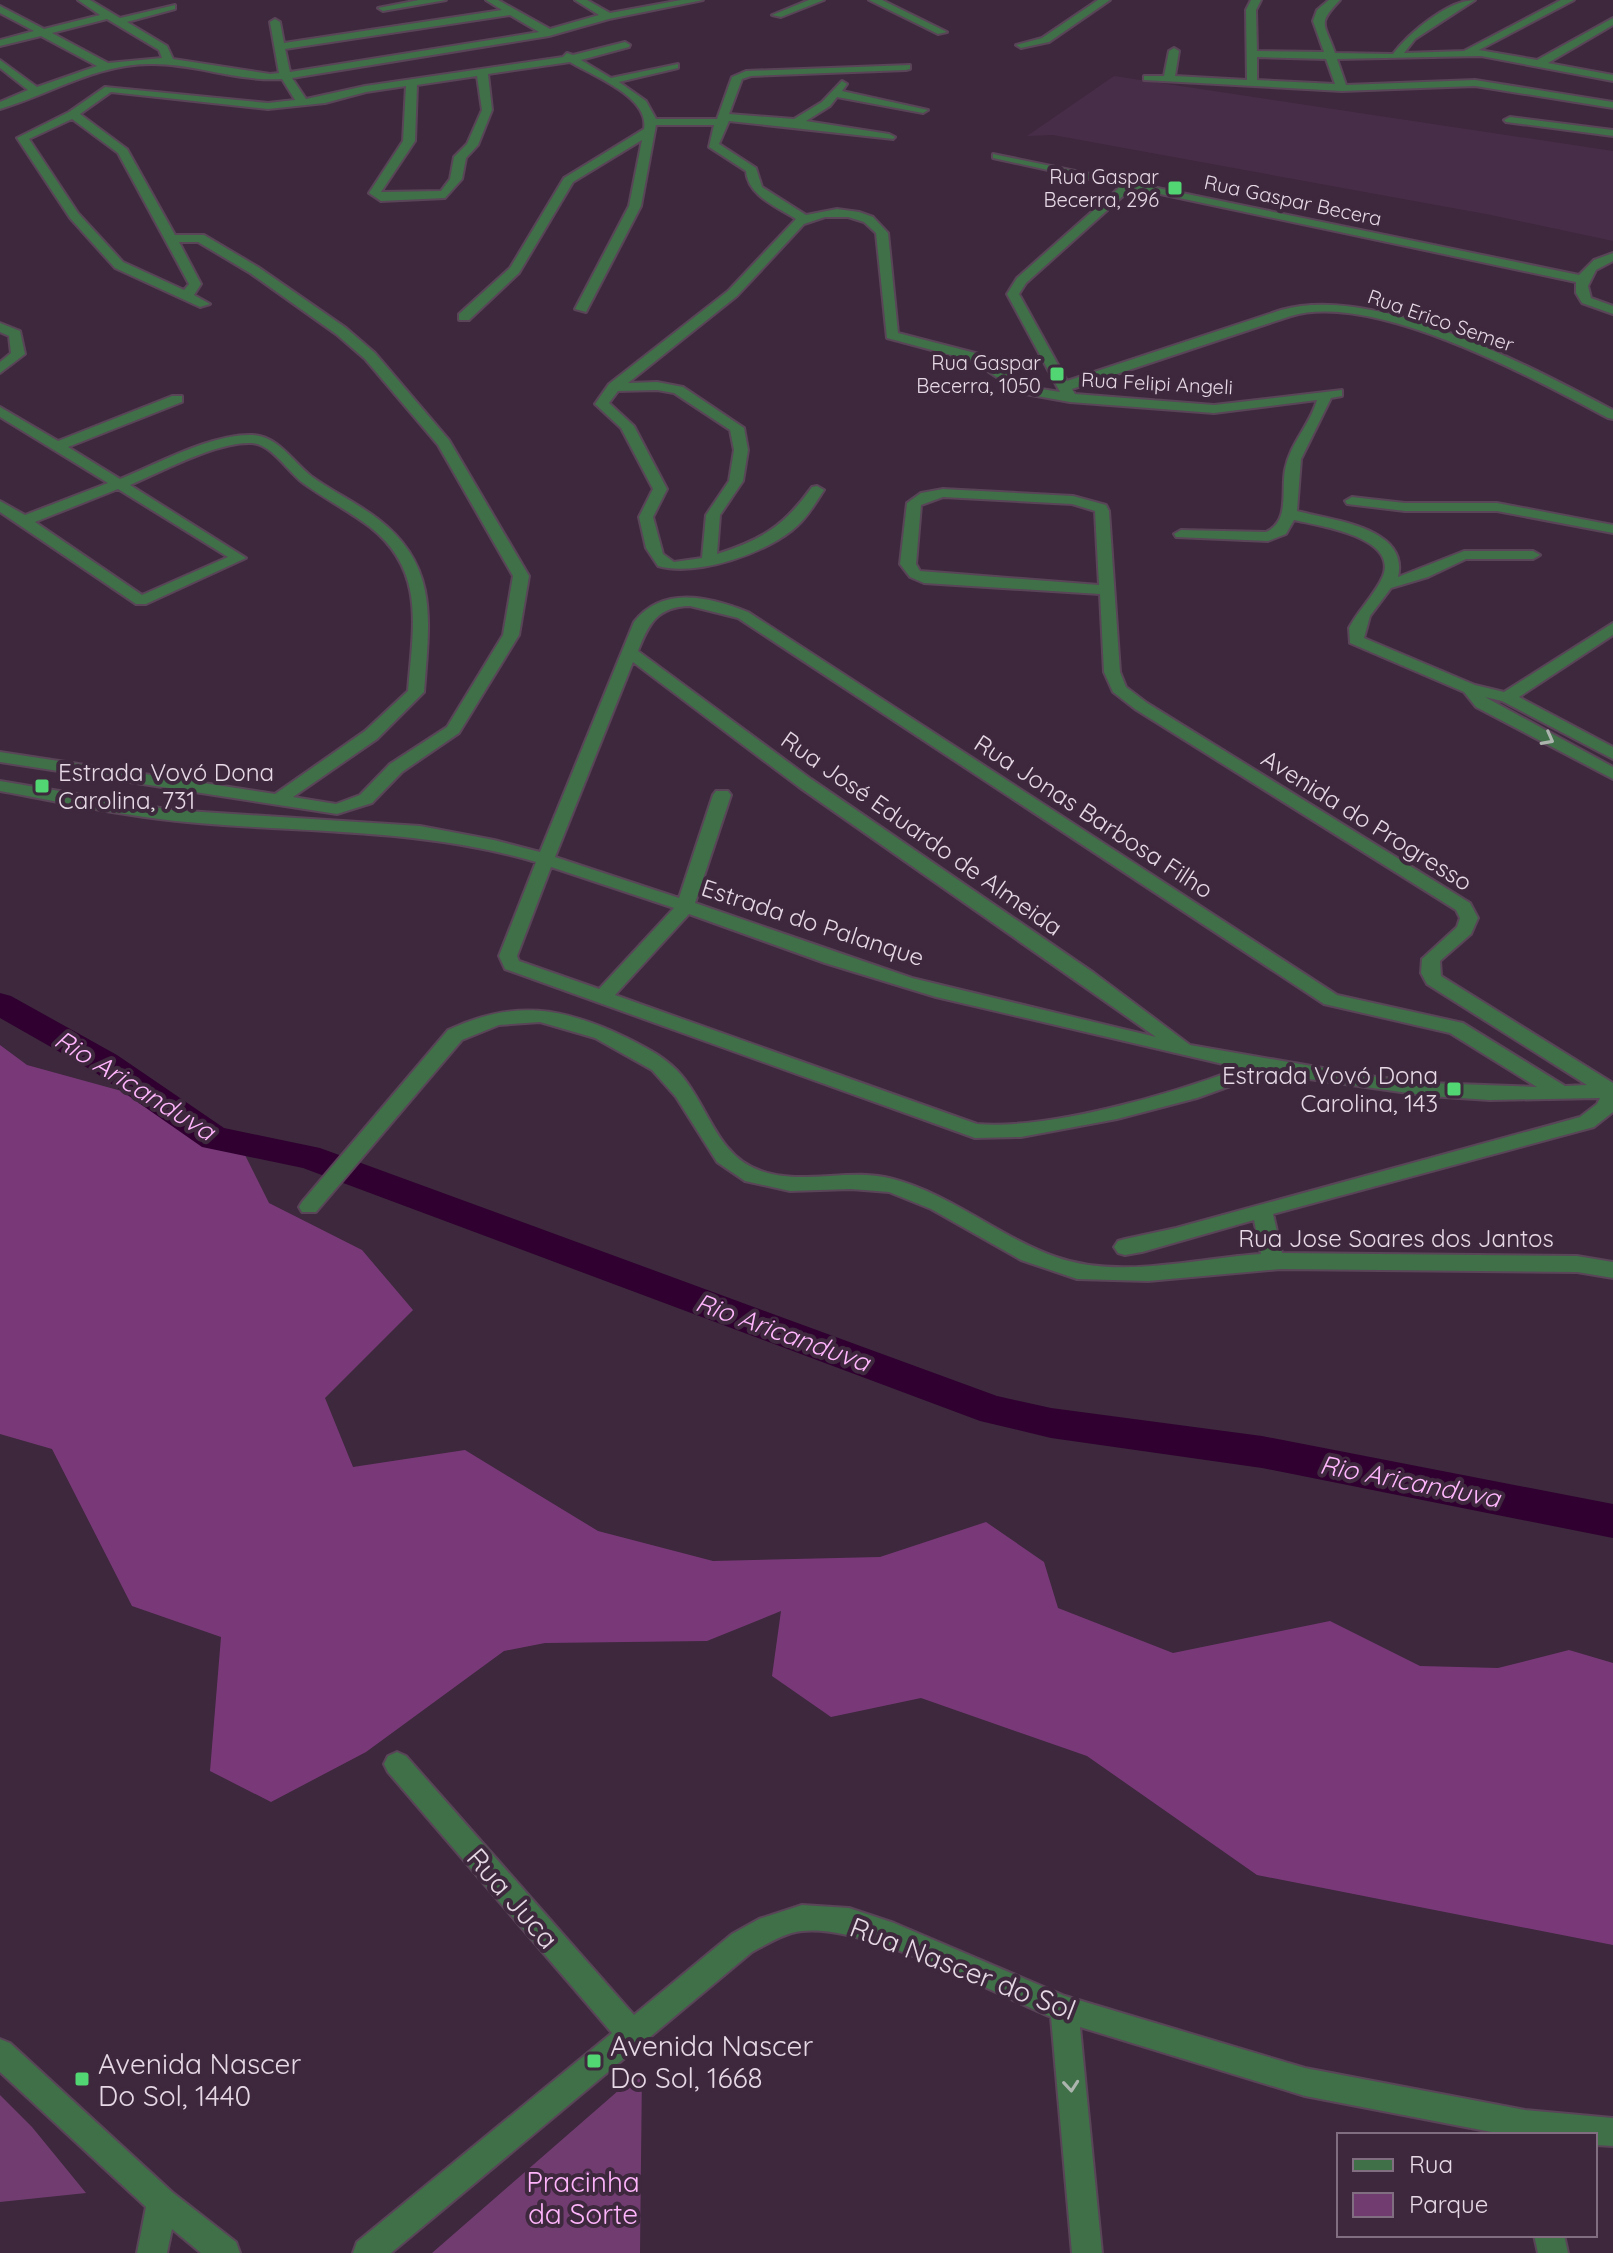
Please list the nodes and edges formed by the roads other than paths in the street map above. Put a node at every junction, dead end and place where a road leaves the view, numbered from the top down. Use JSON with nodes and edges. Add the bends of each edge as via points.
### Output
{"nodes":[{"id":1,"x":107,"y":0,"type":"edge"},
{"id":2,"x":441,"y":0,"type":"edge"},
{"id":3,"x":491,"y":0,"type":"edge"},
{"id":4,"x":580,"y":0,"type":"edge"},
{"id":5,"x":698,"y":0,"type":"edge"},
{"id":6,"x":819,"y":0,"type":"edge"},
{"id":7,"x":874,"y":0,"type":"edge"},
{"id":8,"x":911,"y":0,"type":"edge"},
{"id":9,"x":1105,"y":0,"type":"edge"},
{"id":10,"x":1256,"y":0,"type":"edge"},
{"id":11,"x":1335,"y":0,"type":"edge"},
{"id":12,"x":1470,"y":0,"type":"edge"},
{"id":13,"x":1569,"y":0,"type":"edge"},
{"id":14,"x":88,"y":2,"type":"edge"},
{"id":15,"x":663,"y":2,"type":"edge"},
{"id":16,"x":171,"y":7,"type":"dead end"},
{"id":17,"x":890,"y":7,"type":"junction"},
{"id":18,"x":383,"y":8,"type":"dead end"},
{"id":19,"x":0,"y":9,"type":"edge"},
{"id":20,"x":512,"y":12,"type":"junction"},
{"id":21,"x":777,"y":15,"type":"dead end"},
{"id":22,"x":608,"y":16,"type":"junction"},
{"id":23,"x":115,"y":18,"type":"junction"},
{"id":24,"x":1613,"y":21,"type":"edge"},
{"id":25,"x":275,"y":22,"type":"dead end"},
{"id":26,"x":44,"y":31,"type":"junction"},
{"id":27,"x":942,"y":32,"type":"dead end"},
{"id":28,"x":547,"y":39,"type":"junction"},
{"id":29,"x":0,"y":43,"type":"edge"},
{"id":30,"x":625,"y":45,"type":"dead end"},
{"id":31,"x":1021,"y":45,"type":"dead end"},
{"id":32,"x":281,"y":47,"type":"junction"},
{"id":33,"x":559,"y":51,"type":"dead end"},
{"id":34,"x":1174,"y":51,"type":"dead end"},
{"id":35,"x":1468,"y":52,"type":"junction"},
{"id":36,"x":1254,"y":54,"type":"junction"},
{"id":37,"x":1332,"y":56,"type":"junction"},
{"id":38,"x":1396,"y":57,"type":"junction"},
{"id":39,"x":572,"y":59,"type":"junction"},
{"id":40,"x":169,"y":61,"type":"junction"},
{"id":41,"x":0,"y":63,"type":"edge"},
{"id":42,"x":1538,"y":64,"type":"junction"},
{"id":43,"x":105,"y":66,"type":"junction"},
{"id":44,"x":674,"y":66,"type":"dead end"},
{"id":45,"x":906,"y":67,"type":"dead end"},
{"id":46,"x":845,"y":69,"type":"junction"},
{"id":47,"x":5,"y":73,"type":"edge"},
{"id":48,"x":482,"y":73,"type":"junction"},
{"id":49,"x":285,"y":76,"type":"junction"},
{"id":50,"x":1148,"y":78,"type":"dead end"},
{"id":51,"x":1613,"y":78,"type":"edge"},
{"id":52,"x":1169,"y":80,"type":"junction"},
{"id":53,"x":610,"y":81,"type":"junction"},
{"id":54,"x":412,"y":84,"type":"junction"},
{"id":55,"x":1252,"y":85,"type":"junction"},
{"id":56,"x":1342,"y":88,"type":"junction"},
{"id":57,"x":36,"y":91,"type":"junction"},
{"id":58,"x":835,"y":93,"type":"junction"},
{"id":59,"x":303,"y":103,"type":"junction"},
{"id":60,"x":1613,"y":105,"type":"edge"},
{"id":61,"x":0,"y":106,"type":"edge"},
{"id":62,"x":923,"y":110,"type":"dead end"},
{"id":63,"x":73,"y":114,"type":"junction"},
{"id":64,"x":724,"y":119,"type":"junction"},
{"id":65,"x":1510,"y":120,"type":"dead end"},
{"id":66,"x":796,"y":123,"type":"junction"},
{"id":67,"x":650,"y":126,"type":"junction"},
{"id":68,"x":1613,"y":133,"type":"edge"},
{"id":69,"x":889,"y":137,"type":"dead end"},
{"id":70,"x":997,"y":156,"type":"dead end"},
{"id":71,"x":1130,"y":184,"type":"junction"},
{"id":72,"x":805,"y":219,"type":"junction"},
{"id":73,"x":171,"y":239,"type":"junction"},
{"id":74,"x":1613,"y":257,"type":"edge"},
{"id":75,"x":1582,"y":279,"type":"junction"},
{"id":76,"x":187,"y":296,"type":"junction"},
{"id":77,"x":204,"y":304,"type":"dead end"},
{"id":78,"x":581,"y":309,"type":"dead end"},
{"id":79,"x":1613,"y":310,"type":"edge"},
{"id":80,"x":464,"y":317,"type":"dead end"},
{"id":81,"x":0,"y":327,"type":"edge"},
{"id":82,"x":0,"y":369,"type":"edge"},
{"id":83,"x":614,"y":387,"type":"junction"},
{"id":84,"x":1068,"y":392,"type":"junction"},
{"id":85,"x":177,"y":399,"type":"dead end"},
{"id":86,"x":0,"y":411,"type":"edge"},
{"id":87,"x":1613,"y":415,"type":"edge"},
{"id":88,"x":58,"y":446,"type":"junction"},
{"id":89,"x":117,"y":483,"type":"junction"},
{"id":90,"x":817,"y":490,"type":"dead end"},
{"id":91,"x":1352,"y":501,"type":"dead end"},
{"id":92,"x":0,"y":505,"type":"edge"},
{"id":93,"x":1290,"y":514,"type":"junction"},
{"id":94,"x":24,"y":521,"type":"junction"},
{"id":95,"x":1613,"y":529,"type":"edge"},
{"id":96,"x":1181,"y":534,"type":"dead end"},
{"id":97,"x":1533,"y":555,"type":"dead end"},
{"id":98,"x":709,"y":561,"type":"junction"},
{"id":99,"x":1389,"y":584,"type":"junction"},
{"id":100,"x":1107,"y":590,"type":"junction"},
{"id":101,"x":1613,"y":628,"type":"edge"},
{"id":102,"x":631,"y":653,"type":"junction"},
{"id":103,"x":1470,"y":689,"type":"junction"},
{"id":104,"x":1507,"y":697,"type":"junction"},
{"id":105,"x":1613,"y":754,"type":"edge"},
{"id":106,"x":0,"y":757,"type":"edge"},
{"id":107,"x":1613,"y":774,"type":"edge"},
{"id":108,"x":0,"y":786,"type":"edge"},
{"id":109,"x":722,"y":795,"type":"dead end"},
{"id":110,"x":278,"y":800,"type":"junction"},
{"id":111,"x":544,"y":860,"type":"junction"},
{"id":112,"x":685,"y":907,"type":"junction"},
{"id":113,"x":601,"y":999,"type":"junction"},
{"id":114,"x":1187,"y":1051,"type":"junction"},
{"id":115,"x":1262,"y":1067,"type":"junction"},
{"id":116,"x":1612,"y":1090,"type":"edge"},
{"id":117,"x":1559,"y":1091,"type":"junction"},
{"id":118,"x":309,"y":1207,"type":"dead end"},
{"id":119,"x":1262,"y":1210,"type":"junction"},
{"id":120,"x":1125,"y":1247,"type":"dead end"},
{"id":121,"x":1273,"y":1261,"type":"junction"},
{"id":122,"x":1613,"y":1270,"type":"edge"},
{"id":123,"x":397,"y":1764,"type":"dead end"},
{"id":124,"x":1064,"y":2009,"type":"junction"},
{"id":125,"x":630,"y":2032,"type":"junction"},
{"id":126,"x":0,"y":2053,"type":"edge"},
{"id":127,"x":1526,"y":2129,"type":"edge"},
{"id":128,"x":1613,"y":2132,"type":"edge"},
{"id":129,"x":162,"y":2202,"type":"junction"},
{"id":130,"x":152,"y":2253,"type":"edge"},
{"id":131,"x":225,"y":2253,"type":"edge"},
{"id":132,"x":368,"y":2253,"type":"edge"},
{"id":133,"x":1087,"y":2253,"type":"edge"}],
"edges":[{"from":1,"to":14,"type":"street"},
{"from":2,"to":18,"type":"street"},
{"from":3,"to":20,"type":"street"},
{"from":4,"to":22,"type":"street"},
{"from":5,"to":15,"type":"street"},
{"from":6,"to":21,"type":"street"},
{"from":7,"to":17,"type":"street"},
{"from":8,"to":17,"type":"street"},
{"from":9,"to":31,"type":"street","via":[[1045,40]]},
{"from":10,"to":36,"type":"street","via":[[1251,10]]},
{"from":11,"to":37,"type":"street","via":[[1318,21]]},
{"from":12,"to":38,"type":"street","via":[[1411,37]]},
{"from":13,"to":35,"type":"street"},
{"from":14,"to":23,"type":"street"},
{"from":15,"to":22,"type":"street"},
{"from":16,"to":23,"type":"street"},
{"from":17,"to":27,"type":"street"},
{"from":19,"to":26,"type":"street"},
{"from":20,"to":28,"type":"street"},
{"from":20,"to":32,"type":"street"},
{"from":22,"to":28,"type":"street"},
{"from":23,"to":26,"type":"street"},
{"from":23,"to":40,"type":"street","via":[[163,48]]},
{"from":24,"to":42,"type":"street"},
{"from":25,"to":32,"type":"street"},
{"from":26,"to":29,"type":"street"},
{"from":26,"to":43,"type":"street"},
{"from":28,"to":49,"type":"street","via":[[532,36]]},
{"from":30,"to":39,"type":"street"},
{"from":32,"to":49,"type":"street"},
{"from":33,"to":39,"type":"street"},
{"from":34,"to":52,"type":"street"},
{"from":35,"to":38,"type":"street"},
{"from":35,"to":42,"type":"street"},
{"from":36,"to":37,"type":"street"},
{"from":36,"to":55,"type":"street"},
{"from":37,"to":38,"type":"street"},
{"from":37,"to":56,"type":"street"},
{"from":39,"to":48,"type":"street"},
{"from":39,"to":53,"type":"street"},
{"from":40,"to":43,"type":"street"},
{"from":40,"to":49,"type":"street","via":[[253,76]]},
{"from":41,"to":47,"type":"street"},
{"from":42,"to":51,"type":"street"},
{"from":43,"to":57,"type":"street"},
{"from":44,"to":53,"type":"street"},
{"from":45,"to":46,"type":"street"},
{"from":46,"to":58,"type":"street","via":[[845,80]]},
{"from":46,"to":64,"type":"street","via":[[740,75]]},
{"from":47,"to":57,"type":"street"},
{"from":48,"to":54,"type":"street"},
{"from":48,"to":54,"type":"street","via":[[487,110],[445,194],[381,197],[375,193],[409,141]]},
{"from":49,"to":59,"type":"street"},
{"from":50,"to":52,"type":"street"},
{"from":52,"to":55,"type":"street"},
{"from":53,"to":67,"type":"street","via":[[642,103]]},
{"from":54,"to":59,"type":"street"},
{"from":55,"to":56,"type":"street"},
{"from":56,"to":60,"type":"street","via":[[1475,83]]},
{"from":57,"to":61,"type":"street"},
{"from":58,"to":62,"type":"street"},
{"from":58,"to":66,"type":"street"},
{"from":59,"to":63,"type":"street","via":[[268,106],[109,89]]},
{"from":63,"to":73,"type":"street","via":[[123,151]]},
{"from":63,"to":76,"type":"street","via":[[23,138],[74,215],[119,265]]},
{"from":64,"to":66,"type":"street"},
{"from":64,"to":67,"type":"street"},
{"from":64,"to":72,"type":"street","via":[[715,149],[752,170],[754,186]]},
{"from":65,"to":68,"type":"street"},
{"from":66,"to":69,"type":"street"},
{"from":67,"to":78,"type":"street","via":[[635,206]]},
{"from":67,"to":80,"type":"street","via":[[568,180],[515,270]]},
{"from":70,"to":71,"type":"street","name":"Rua Gaspar Becera"},
{"from":71,"to":75,"type":"street","name":"Rua Gaspar Becera"},
{"from":71,"to":84,"type":"street","via":[[1013,294]]},
{"from":72,"to":83,"type":"street","via":[[746,281]]},
{"from":72,"to":84,"type":"street","name":"Rua Felipi Angeli","via":[[861,215],[877,223],[895,337],[978,358],[1025,390]]},
{"from":73,"to":76,"type":"street","via":[[195,284]]},
{"from":73,"to":110,"type":"street","via":[[200,238],[254,270],[370,356],[444,443],[521,576],[511,635],[453,730],[396,768],[366,799],[337,809]]},
{"from":74,"to":75,"type":"street","via":[[1601,260]]},
{"from":75,"to":79,"type":"street","via":[[1586,300]]},
{"from":76,"to":77,"type":"street"},
{"from":81,"to":82,"type":"street","via":[[15,334],[18,354]]},
{"from":83,"to":98,"type":"street","via":[[602,404],[627,426],[660,489],[646,517],[657,557],[676,566]]},
{"from":83,"to":98,"type":"street","via":[[678,390],[737,428],[741,450],[736,481],[713,515]]},
{"from":84,"to":87,"type":"street","name":"Rua Erico Semer","via":[[1286,313],[1317,307],[1375,316],[1439,337],[1537,376]]},
{"from":84,"to":93,"type":"street","name":"Rua Felipi Angeli","via":[[1214,409],[1331,394],[1307,430],[1291,472]]},
{"from":85,"to":88,"type":"street"},
{"from":86,"to":88,"type":"street"},
{"from":88,"to":89,"type":"street"},
{"from":89,"to":94,"type":"street"},
{"from":89,"to":94,"type":"street","via":[[239,558],[141,601]]},
{"from":89,"to":110,"type":"street","via":[[231,440],[259,439],[328,495],[373,523],[413,567],[420,629],[416,692],[371,735]]},
{"from":90,"to":98,"type":"street","via":[[781,532]]},
{"from":91,"to":95,"type":"street","via":[[1497,507]]},
{"from":92,"to":94,"type":"street"},
{"from":93,"to":96,"type":"street","via":[[1281,531],[1268,537]]},
{"from":93,"to":99,"type":"street","via":[[1378,542],[1391,558]]},
{"from":97,"to":99,"type":"street","via":[[1464,555]]},
{"from":99,"to":103,"type":"street","via":[[1365,613],[1354,637]]},
{"from":100,"to":100,"type":"street","name":"Avenida do Progresso","via":[[915,574],[908,564],[914,503],[943,493],[1094,504],[1102,511]]},
{"from":100,"to":116,"type":"street","name":"Avenida do Progresso","via":[[1112,672],[1119,689],[1464,907],[1469,918],[1465,930],[1431,959],[1434,980]]},
{"from":101,"to":104,"type":"street"},
{"from":102,"to":111,"type":"street","name":"Rua Jonas Barbosa Filho"},
{"from":102,"to":114,"type":"street","name":"Rua José Eduardo de Almeida","via":[[805,783]]},
{"from":102,"to":117,"type":"street","name":"Rua Jonas Barbosa Filho","via":[[635,632],[647,615],[668,604],[707,603],[743,615],[1331,1000],[1456,1028]]},
{"from":103,"to":104,"type":"street"},
{"from":103,"to":107,"type":"street","one_way":true,"via":[[1482,704]]},
{"from":104,"to":105,"type":"street"},
{"from":106,"to":110,"type":"street"},
{"from":108,"to":111,"type":"street","name":"Estrada do Palanque","via":[[140,812],[449,836]]},
{"from":109,"to":112,"type":"street"},
{"from":111,"to":112,"type":"street","name":"Estrada do Palanque"},
{"from":111,"to":113,"type":"street","name":"Rua Jonas Barbosa Filho","via":[[509,962]]},
{"from":112,"to":113,"type":"street"},
{"from":112,"to":114,"type":"street","name":"Estrada do Palanque","via":[[950,995]]},
{"from":113,"to":115,"type":"street","via":[[960,1129],[989,1133],[1172,1100]]},
{"from":114,"to":115,"type":"street","name":"Estrada do Palanque"},
{"from":115,"to":117,"type":"street","name":"Estrada do Palanque","via":[[1429,1092]]},
{"from":116,"to":117,"type":"street","name":"Estrada do Palanque"},
{"from":116,"to":119,"type":"street","via":[[1604,1111],[1587,1122]]},
{"from":118,"to":121,"type":"street","name":"Rua Jose Soares dos Jantos","via":[[455,1035],[475,1024],[548,1015],[611,1038],[664,1069],[696,1109],[717,1151],[736,1169],[758,1178],[894,1186],[954,1211],[1024,1252],[1078,1271]]},
{"from":119,"to":120,"type":"street"},
{"from":119,"to":121,"type":"street"},
{"from":121,"to":122,"type":"street","name":"Rua Jose Soares dos Jantos","via":[[1577,1264]]},
{"from":123,"to":125,"type":"street","name":"Rua Juca"},
{"from":124,"to":125,"type":"street","name":"Rua Nascer do Sol","via":[[884,1932],[849,1921],[802,1918],[742,1943]]},
{"from":124,"to":127,"type":"street","name":"Rua Nascer do Sol","via":[[1305,2082]]},
{"from":124,"to":133,"type":"street","one_way":true},
{"from":125,"to":132,"type":"street","name":"Rua Nascer do Sol"},
{"from":126,"to":129,"type":"street"},
{"from":127,"to":128,"type":"street","name":"Rua Nascer do Sol"},
{"from":129,"to":130,"type":"street"},
{"from":129,"to":131,"type":"street"}]}
